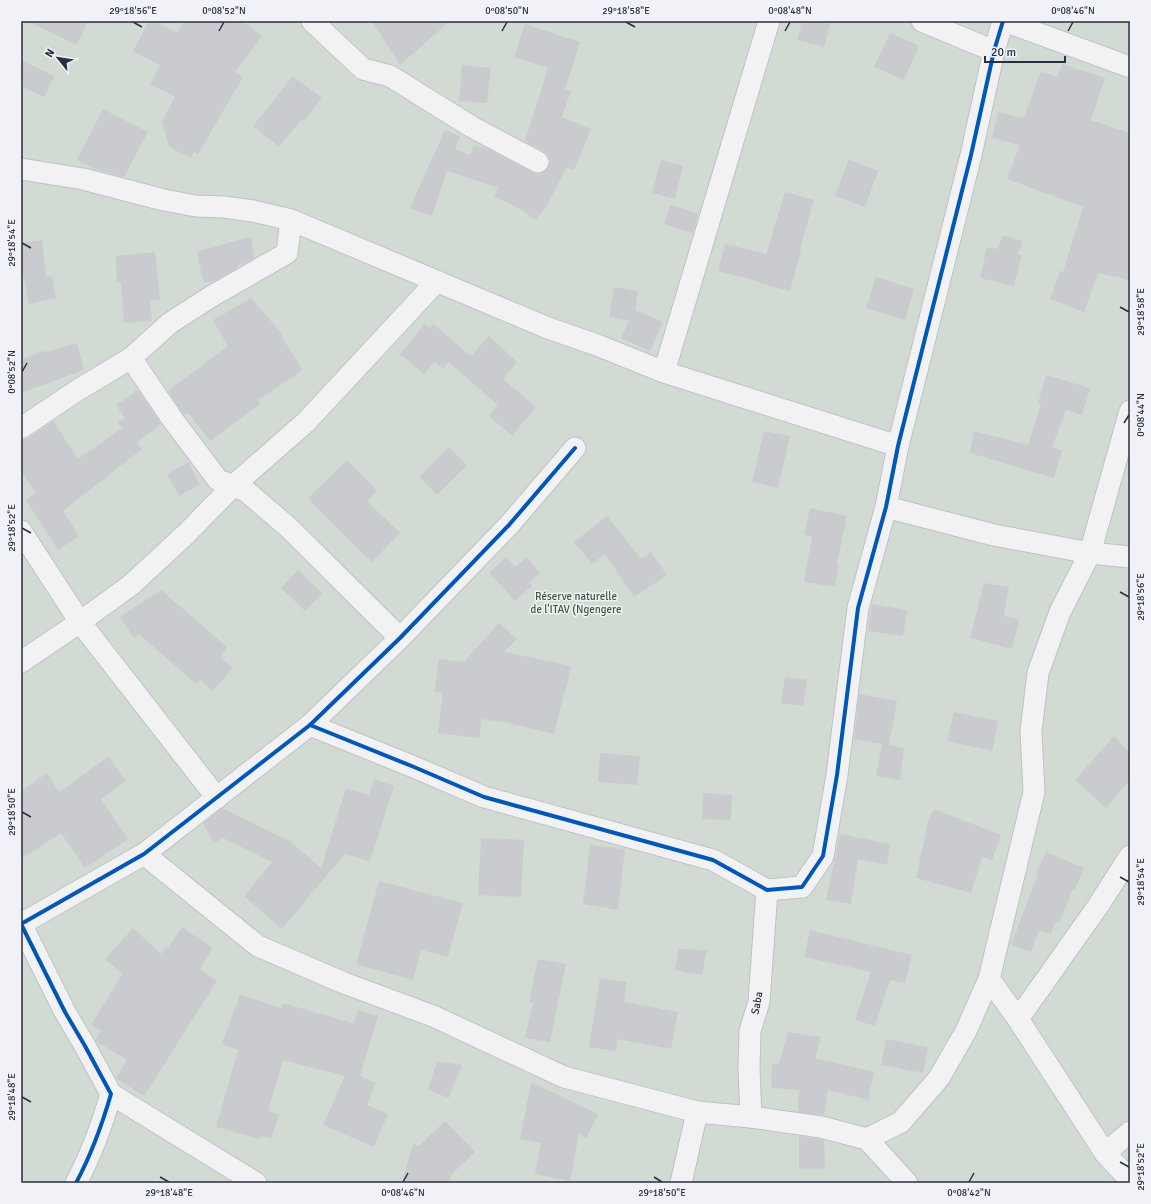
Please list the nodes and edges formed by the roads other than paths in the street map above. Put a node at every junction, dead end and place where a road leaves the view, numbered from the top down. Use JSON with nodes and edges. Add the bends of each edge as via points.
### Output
{"nodes":[{"id":1,"x":769,"y":21,"type":"edge"},
{"id":2,"x":922,"y":21,"type":"edge"},
{"id":3,"x":1003,"y":21,"type":"edge"},
{"id":4,"x":322,"y":24,"type":"edge"},
{"id":5,"x":994,"y":51,"type":"junction"},
{"id":6,"x":1130,"y":67,"type":"edge"},
{"id":7,"x":538,"y":162,"type":"dead end"},
{"id":8,"x":21,"y":169,"type":"edge"},
{"id":9,"x":291,"y":220,"type":"junction"},
{"id":10,"x":437,"y":281,"type":"junction"},
{"id":11,"x":131,"y":358,"type":"junction"},
{"id":12,"x":664,"y":372,"type":"junction"},
{"id":13,"x":1130,"y":412,"type":"edge"},
{"id":14,"x":21,"y":428,"type":"edge"},
{"id":15,"x":898,"y":446,"type":"junction"},
{"id":16,"x":575,"y":448,"type":"dead end"},
{"id":17,"x":233,"y":486,"type":"junction"},
{"id":18,"x":886,"y":507,"type":"junction"},
{"id":19,"x":21,"y":531,"type":"edge"},
{"id":20,"x":1090,"y":553,"type":"junction"},
{"id":21,"x":1130,"y":558,"type":"edge"},
{"id":22,"x":80,"y":622,"type":"junction"},
{"id":23,"x":400,"y":638,"type":"junction"},
{"id":24,"x":21,"y":662,"type":"edge"},
{"id":25,"x":310,"y":726,"type":"junction"},
{"id":26,"x":217,"y":798,"type":"junction"},
{"id":27,"x":144,"y":854,"type":"junction"},
{"id":28,"x":1130,"y":856,"type":"edge"},
{"id":29,"x":767,"y":890,"type":"junction"},
{"id":30,"x":989,"y":979,"type":"junction"},
{"id":31,"x":1018,"y":1019,"type":"junction"},
{"id":32,"x":111,"y":1094,"type":"junction"},
{"id":33,"x":697,"y":1112,"type":"junction"},
{"id":34,"x":751,"y":1117,"type":"junction"},
{"id":35,"x":1130,"y":1132,"type":"edge"},
{"id":36,"x":867,"y":1139,"type":"junction"},
{"id":37,"x":1105,"y":1153,"type":"junction"},
{"id":38,"x":1130,"y":1180,"type":"edge"},
{"id":39,"x":76,"y":1183,"type":"edge"},
{"id":40,"x":256,"y":1183,"type":"edge"},
{"id":41,"x":681,"y":1183,"type":"edge"},
{"id":42,"x":907,"y":1183,"type":"edge"}],
"edges":[{"from":1,"to":12,"type":"street"},
{"from":2,"to":5,"type":"street"},
{"from":3,"to":5,"type":"street"},
{"from":3,"to":6,"type":"street"},
{"from":4,"to":7,"type":"street","via":[[363,69],[390,76],[472,127]]},
{"from":5,"to":15,"type":"street","via":[[971,155]]},
{"from":8,"to":9,"type":"street","via":[[83,179],[164,200],[196,206],[253,211]]},
{"from":9,"to":10,"type":"street"},
{"from":9,"to":11,"type":"street","via":[[287,253],[170,323]]},
{"from":10,"to":12,"type":"street","via":[[548,328]]},
{"from":10,"to":17,"type":"street","via":[[306,422]]},
{"from":11,"to":14,"type":"street"},
{"from":11,"to":17,"type":"street","via":[[218,480]]},
{"from":12,"to":15,"type":"street"},
{"from":13,"to":20,"type":"street"},
{"from":15,"to":18,"type":"street"},
{"from":16,"to":23,"type":"street","via":[[509,525]]},
{"from":17,"to":22,"type":"street","via":[[131,585]]},
{"from":17,"to":23,"type":"street","via":[[246,491],[288,527]]},
{"from":18,"to":20,"type":"street","via":[[994,535]]},
{"from":18,"to":29,"type":"street","via":[[858,608],[837,775],[823,856],[802,887]]},
{"from":19,"to":22,"type":"street"},
{"from":20,"to":21,"type":"street"},
{"from":20,"to":30,"type":"street","via":[[1060,612],[1038,674],[1031,731],[1034,792]]},
{"from":22,"to":24,"type":"street"},
{"from":22,"to":26,"type":"street"},
{"from":23,"to":25,"type":"street"},
{"from":25,"to":26,"type":"street"},
{"from":25,"to":29,"type":"street","via":[[484,797],[713,860]]},
{"from":26,"to":27,"type":"street"},
{"from":27,"to":32,"type":"street","via":[[21,924],[65,1012]]},
{"from":27,"to":33,"type":"street","via":[[258,946],[344,983],[433,1016],[564,1077]]},
{"from":28,"to":31,"type":"street"},
{"from":29,"to":34,"type":"street","name":"Saba","via":[[759,1002],[750,1031]]},
{"from":30,"to":31,"type":"street"},
{"from":30,"to":36,"type":"street","via":[[966,1031],[939,1078],[901,1122]]},
{"from":31,"to":37,"type":"street"},
{"from":32,"to":39,"type":"street","via":[[101,1128]]},
{"from":32,"to":40,"type":"street"},
{"from":33,"to":34,"type":"street"},
{"from":33,"to":41,"type":"street"},
{"from":34,"to":36,"type":"street","via":[[821,1127]]},
{"from":35,"to":37,"type":"street"},
{"from":36,"to":42,"type":"street"},
{"from":37,"to":38,"type":"street"}]}
